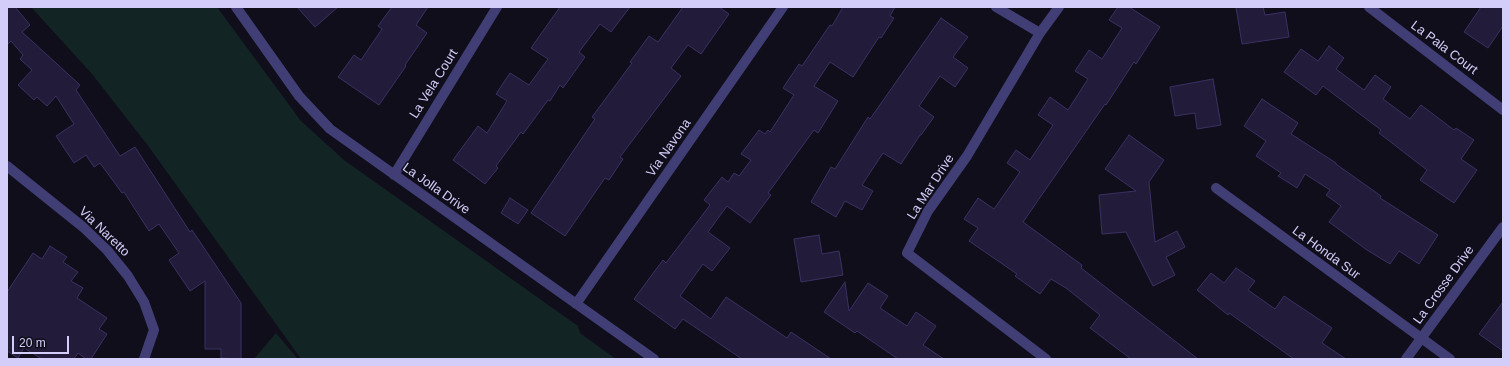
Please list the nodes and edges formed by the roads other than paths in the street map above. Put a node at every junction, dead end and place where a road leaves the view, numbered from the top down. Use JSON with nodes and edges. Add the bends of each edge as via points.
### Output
{"nodes":[{"id":1,"x":236,"y":7,"type":"edge"},
{"id":2,"x":497,"y":7,"type":"edge"},
{"id":3,"x":783,"y":7,"type":"edge"},
{"id":4,"x":996,"y":7,"type":"edge"},
{"id":5,"x":1059,"y":7,"type":"edge"},
{"id":6,"x":1368,"y":7,"type":"edge"},
{"id":7,"x":1040,"y":33,"type":"junction"},
{"id":8,"x":1503,"y":110,"type":"edge"},
{"id":9,"x":7,"y":166,"type":"edge"},
{"id":10,"x":394,"y":175,"type":"junction"},
{"id":11,"x":1216,"y":188,"type":"dead end"},
{"id":12,"x":1503,"y":227,"type":"edge"},
{"id":13,"x":576,"y":304,"type":"junction"},
{"id":14,"x":1421,"y":339,"type":"junction"},
{"id":15,"x":144,"y":359,"type":"edge"},
{"id":16,"x":654,"y":359,"type":"edge"},
{"id":17,"x":1046,"y":359,"type":"edge"},
{"id":18,"x":1406,"y":359,"type":"edge"},
{"id":19,"x":1450,"y":359,"type":"edge"}],
"edges":[{"from":1,"to":10,"type":"street","name":"La Jolla Drive","via":[[299,96],[330,129]]},
{"from":2,"to":10,"type":"street","name":"La Vela Court"},
{"from":3,"to":13,"type":"street","name":"Via Navona"},
{"from":4,"to":7,"type":"street"},
{"from":5,"to":7,"type":"street","name":"La Mar Drive"},
{"from":6,"to":8,"type":"street","name":"La Pala Court"},
{"from":7,"to":17,"type":"street","name":"La Mar Drive","via":[[967,156],[928,211],[907,253]]},
{"from":9,"to":15,"type":"street","name":"Via Naretto","via":[[83,227],[107,250],[128,276],[144,302],[154,330]]},
{"from":10,"to":13,"type":"street","name":"La Jolla Drive"},
{"from":11,"to":14,"type":"street","name":"La Honda Sur"},
{"from":12,"to":14,"type":"street","name":"La Crosse Drive"},
{"from":13,"to":16,"type":"street","name":"La Jolla Drive"},
{"from":14,"to":18,"type":"street","name":"La Crosse Drive"},
{"from":14,"to":19,"type":"street","name":"La Honda Sur"}]}
